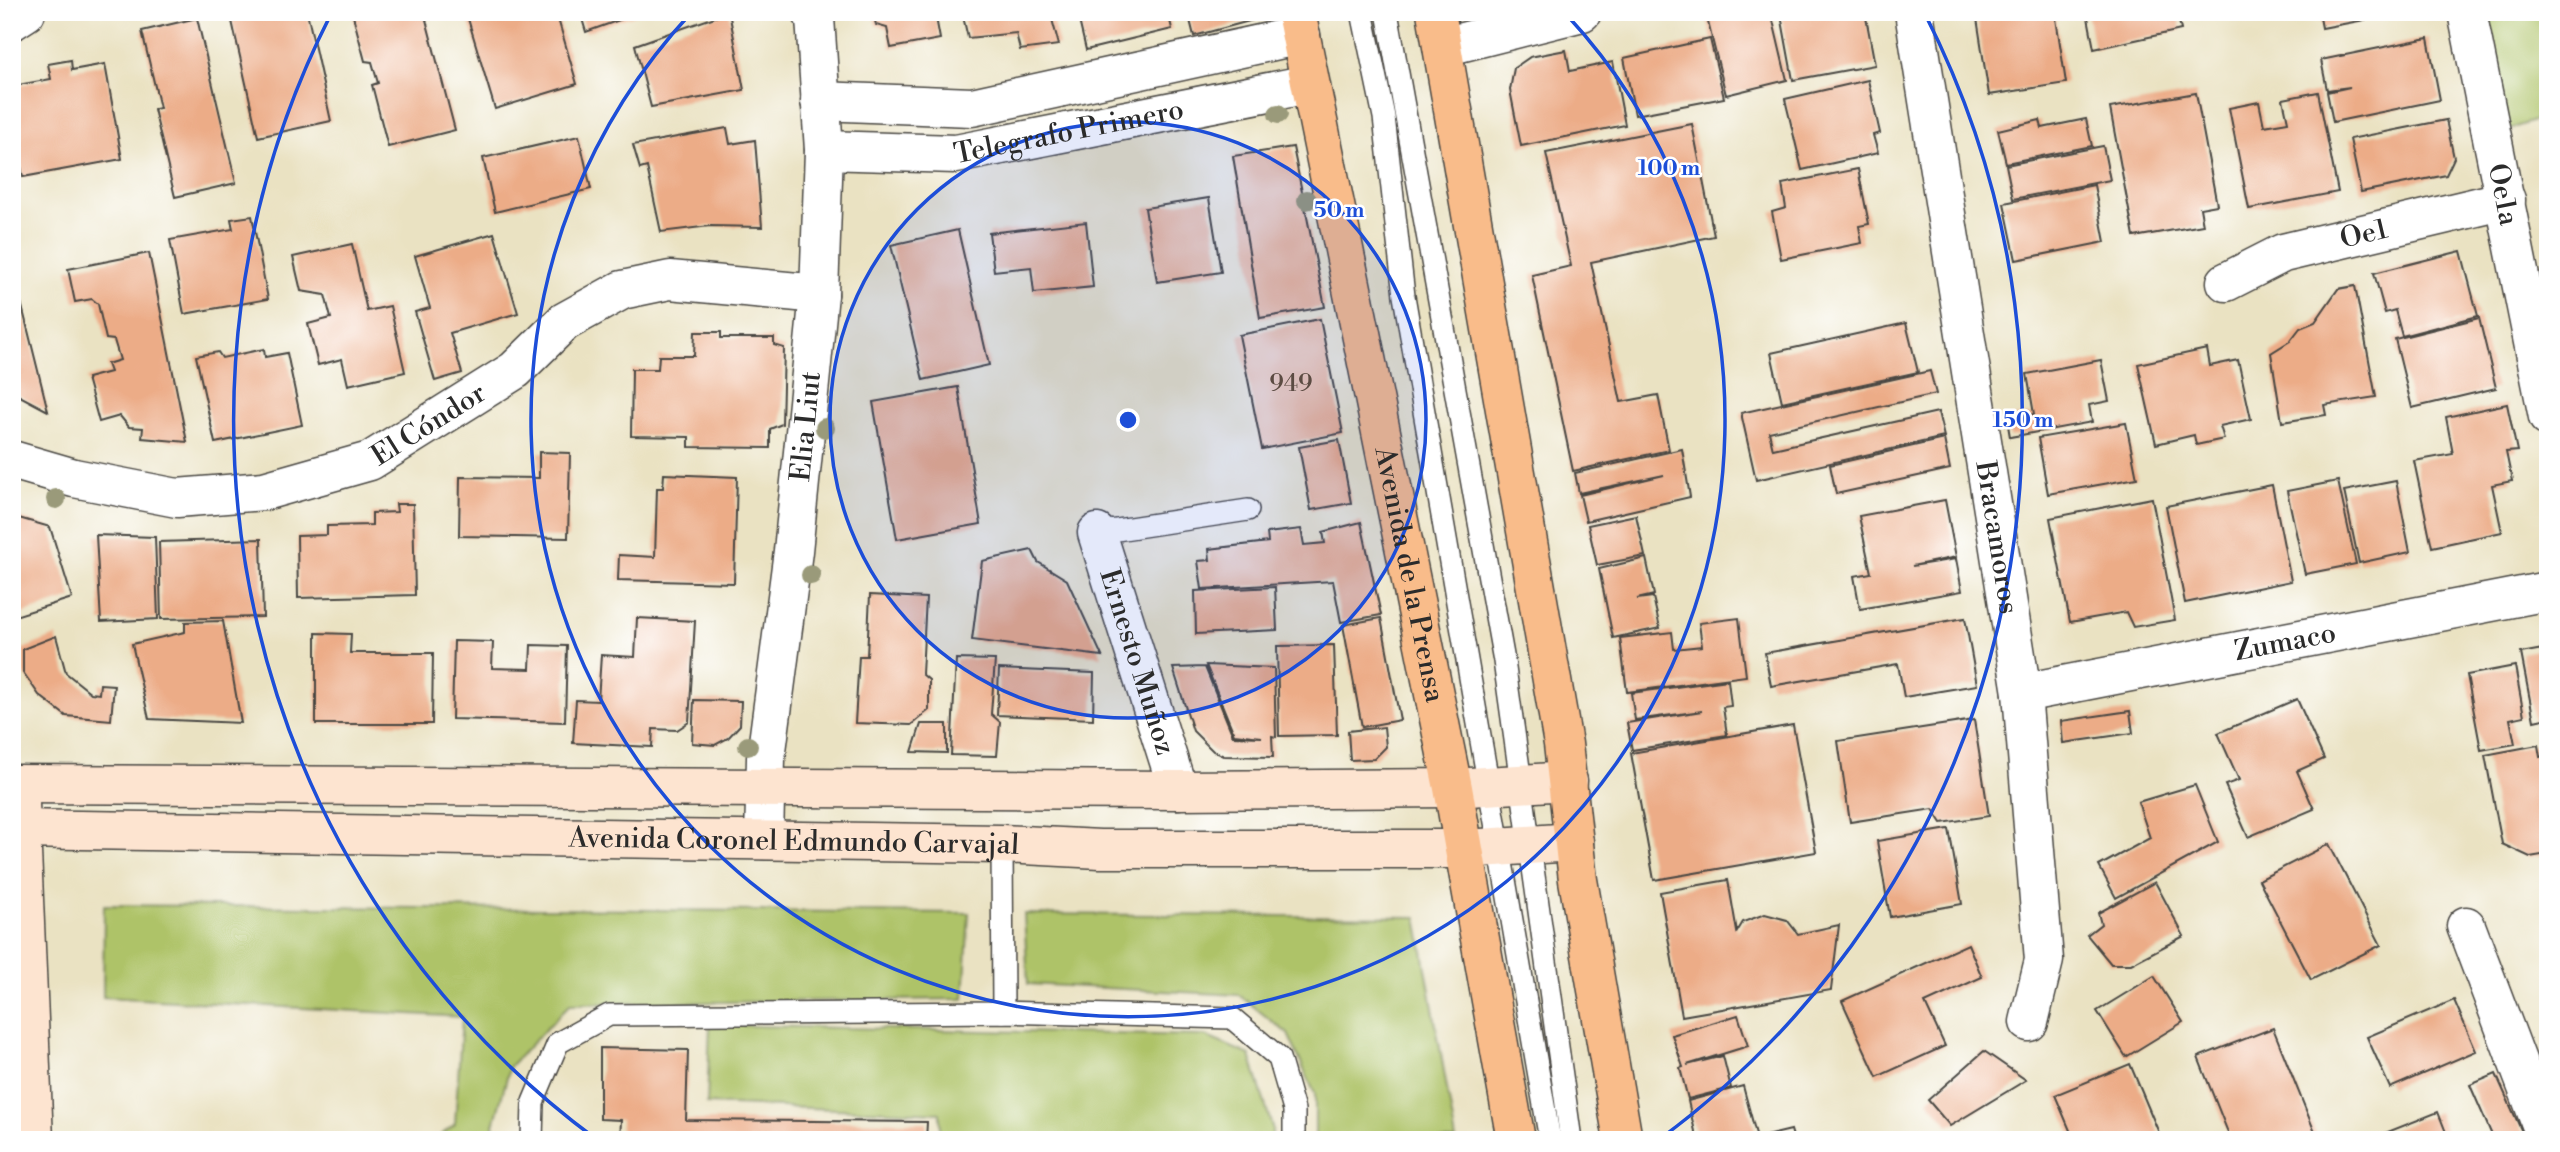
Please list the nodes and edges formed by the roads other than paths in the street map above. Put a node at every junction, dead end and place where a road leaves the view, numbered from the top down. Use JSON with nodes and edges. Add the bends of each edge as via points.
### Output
{"nodes":[{"id":1,"x":26,"y":12,"type":"edge"},
{"id":2,"x":811,"y":12,"type":"edge"},
{"id":3,"x":1362,"y":12,"type":"edge"},
{"id":4,"x":1387,"y":12,"type":"edge"},
{"id":5,"x":1582,"y":12,"type":"edge"},
{"id":6,"x":1914,"y":12,"type":"edge"},
{"id":7,"x":2467,"y":12,"type":"edge"},
{"id":8,"x":12,"y":20,"type":"edge"},
{"id":9,"x":1298,"y":24,"type":"edge"},
{"id":10,"x":1440,"y":29,"type":"edge"},
{"id":11,"x":1309,"y":84,"type":"junction"},
{"id":12,"x":820,"y":101,"type":"junction"},
{"id":13,"x":824,"y":150,"type":"junction"},
{"id":14,"x":2506,"y":200,"type":"junction"},
{"id":15,"x":2226,"y":282,"type":"dead end"},
{"id":16,"x":819,"y":294,"type":"junction"},
{"id":17,"x":2548,"y":417,"type":"edge"},
{"id":18,"x":12,"y":460,"type":"edge"},
{"id":19,"x":1248,"y":510,"type":"dead end"},
{"id":20,"x":1097,"y":533,"type":"joint"},
{"id":21,"x":2547,"y":592,"type":"edge"},
{"id":22,"x":2022,"y":694,"type":"junction"},
{"id":23,"x":15,"y":781,"type":"edge"},
{"id":24,"x":1568,"y":781,"type":"junction"},
{"id":25,"x":1488,"y":787,"type":"junction"},
{"id":26,"x":763,"y":789,"type":"junction"},
{"id":27,"x":1178,"y":790,"type":"junction"},
{"id":28,"x":17,"y":829,"type":"edge"},
{"id":29,"x":764,"y":840,"type":"junction"},
{"id":30,"x":1574,"y":842,"type":"junction"},
{"id":31,"x":1002,"y":844,"type":"junction"},
{"id":32,"x":1498,"y":847,"type":"junction"},
{"id":33,"x":2466,"y":926,"type":"dead end"},
{"id":34,"x":1003,"y":1012,"type":"junction"},
{"id":35,"x":2029,"y":1022,"type":"dead end"},
{"id":36,"x":34,"y":1140,"type":"edge"},
{"id":37,"x":532,"y":1140,"type":"edge"},
{"id":38,"x":1294,"y":1140,"type":"edge"},
{"id":39,"x":1516,"y":1140,"type":"edge"},
{"id":40,"x":1550,"y":1140,"type":"edge"},
{"id":41,"x":1571,"y":1140,"type":"edge"},
{"id":42,"x":1623,"y":1140,"type":"edge"},
{"id":43,"x":2547,"y":1140,"type":"edge"}],
"edges":[{"from":1,"to":8,"type":"street"},
{"from":2,"to":12,"type":"street","name":"Elia Liut"},
{"from":3,"to":25,"type":"lane","via":[[1384,117],[1404,296]]},
{"from":4,"to":25,"type":"lane","via":[[1504,661],[1514,749]]},
{"from":5,"to":10,"type":"street"},
{"from":6,"to":22,"type":"street","name":"Bracamoros"},
{"from":7,"to":14,"type":"street","name":"Oe1a"},
{"from":9,"to":11,"type":"main road","name":"Avenida de la Prensa"},
{"from":9,"to":12,"type":"street","name":"Telegrafo Primero","via":[[972,107]]},
{"from":10,"to":24,"type":"main road"},
{"from":11,"to":13,"type":"street","name":"Telegrafo Primero","via":[[956,154]]},
{"from":11,"to":25,"type":"main road","name":"Avenida de la Prensa"},
{"from":12,"to":13,"type":"street","name":"Elia Liut"},
{"from":13,"to":16,"type":"street","name":"Elia Liut"},
{"from":14,"to":15,"type":"street","name":"Oe1","via":[[2283,253]]},
{"from":14,"to":17,"type":"street","name":"Oe1a"},
{"from":16,"to":18,"type":"street","name":"El Cóndor","via":[[670,280],[622,290],[564,322],[515,370],[370,461],[264,491],[177,498],[74,478]]},
{"from":16,"to":26,"type":"street","name":"Elia Liut"},
{"from":19,"to":20,"type":"lane"},
{"from":20,"to":27,"type":"street","name":"Ernesto Muñoz"},
{"from":21,"to":22,"type":"street","name":"Zumaco"},
{"from":22,"to":35,"type":"street","name":"Bracamoros","via":[[2044,960]]},
{"from":23,"to":26,"type":"main road","name":"Avenida Coronel Edmundo Carvajal"},
{"from":23,"to":28,"type":"main road"},
{"from":24,"to":25,"type":"main road","name":"Avenida Coronel Edmundo Carvajal"},
{"from":24,"to":30,"type":"main road"},
{"from":25,"to":27,"type":"main road","name":"Avenida Coronel Edmundo Carvajal"},
{"from":25,"to":32,"type":"main road","name":"Avenida de la Prensa"},
{"from":25,"to":32,"type":"lane"},
{"from":26,"to":27,"type":"main road","name":"Avenida Coronel Edmundo Carvajal"},
{"from":26,"to":29,"type":"street","name":"Elia Liut"},
{"from":28,"to":29,"type":"main road","name":"Avenida Coronel Edmundo Carvajal"},
{"from":28,"to":36,"type":"main road"},
{"from":29,"to":31,"type":"main road","name":"Avenida Coronel Edmundo Carvajal"},
{"from":30,"to":32,"type":"main road","name":"Avenida Coronel Edmundo Carvajal"},
{"from":30,"to":42,"type":"main road"},
{"from":31,"to":32,"type":"main road","name":"Avenida Coronel Edmundo Carvajal","via":[[1100,849]]},
{"from":31,"to":34,"type":"lane"},
{"from":32,"to":39,"type":"main road","name":"Avenida de la Prensa"},
{"from":32,"to":40,"type":"lane"},
{"from":32,"to":41,"type":"lane"},
{"from":33,"to":43,"type":"street"},
{"from":34,"to":37,"type":"lane","via":[[608,1015],[558,1043],[533,1102]]},
{"from":34,"to":38,"type":"lane","via":[[1232,1017],[1279,1058],[1294,1110]]}]}
